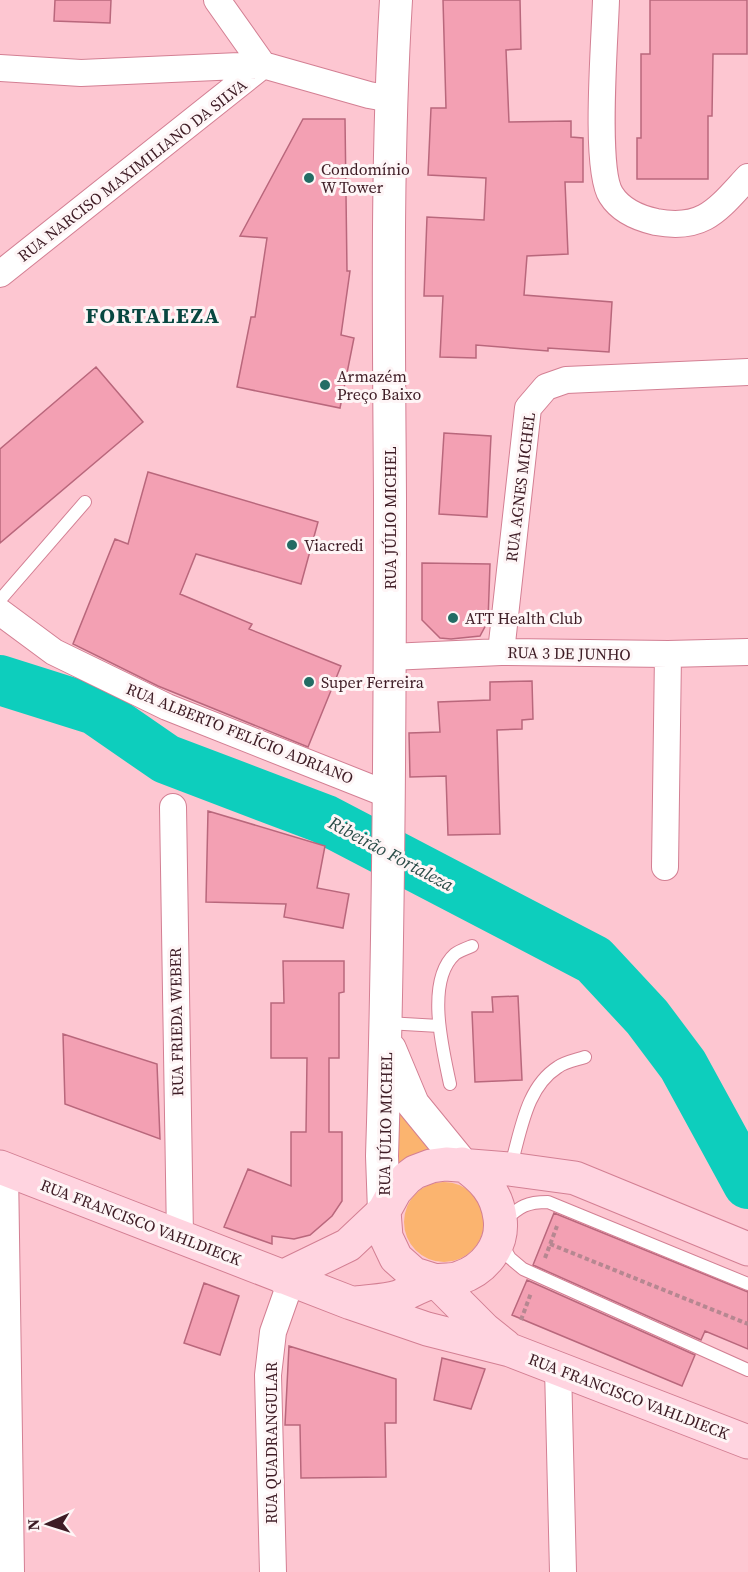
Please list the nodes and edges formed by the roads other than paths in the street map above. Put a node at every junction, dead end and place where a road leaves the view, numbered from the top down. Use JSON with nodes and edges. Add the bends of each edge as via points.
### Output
{"nodes":[{"id":1,"x":217,"y":0,"type":"edge"},
{"id":2,"x":396,"y":0,"type":"edge"},
{"id":3,"x":606,"y":0,"type":"edge"},
{"id":4,"x":263,"y":65,"type":"junction"},
{"id":5,"x":0,"y":68,"type":"edge"},
{"id":6,"x":391,"y":99,"type":"junction"},
{"id":7,"x":748,"y":177,"type":"edge"},
{"id":8,"x":0,"y":274,"type":"edge"},
{"id":9,"x":748,"y":372,"type":"edge"},
{"id":10,"x":85,"y":502,"type":"dead end"},
{"id":11,"x":0,"y":600,"type":"edge"},
{"id":12,"x":0,"y":612,"type":"edge"},
{"id":13,"x":501,"y":652,"type":"junction"},
{"id":14,"x":748,"y":652,"type":"edge"},
{"id":15,"x":668,"y":654,"type":"junction"},
{"id":16,"x":390,"y":657,"type":"junction"},
{"id":17,"x":173,"y":807,"type":"dead end"},
{"id":18,"x":389,"y":809,"type":"junction"},
{"id":19,"x":665,"y":867,"type":"dead end"},
{"id":20,"x":472,"y":946,"type":"dead end"},
{"id":21,"x":439,"y":1026,"type":"junction"},
{"id":22,"x":386,"y":1030,"type":"junction"},
{"id":23,"x":585,"y":1057,"type":"dead end"},
{"id":24,"x":450,"y":1084,"type":"dead end"},
{"id":25,"x":462,"y":1164,"type":"junction"},
{"id":26,"x":3,"y":1168,"type":"edge"},
{"id":27,"x":510,"y":1169,"type":"junction"},
{"id":28,"x":384,"y":1211,"type":"junction"},
{"id":29,"x":500,"y":1232,"type":"junction"},
{"id":30,"x":180,"y":1237,"type":"junction"},
{"id":31,"x":748,"y":1249,"type":"edge"},
{"id":32,"x":287,"y":1279,"type":"junction"},
{"id":33,"x":436,"y":1281,"type":"junction"},
{"id":34,"x":748,"y":1284,"type":"edge"},
{"id":35,"x":351,"y":1303,"type":"junction"},
{"id":36,"x":510,"y":1350,"type":"junction"},
{"id":37,"x":558,"y":1368,"type":"junction"},
{"id":38,"x":748,"y":1370,"type":"edge"},
{"id":39,"x":4,"y":1426,"type":"edge"},
{"id":40,"x":748,"y":1442,"type":"edge"},
{"id":41,"x":11,"y":1572,"type":"edge"},
{"id":42,"x":273,"y":1572,"type":"edge"},
{"id":43,"x":563,"y":1572,"type":"edge"}],
"edges":[{"from":1,"to":4,"type":"street"},
{"from":2,"to":6,"type":"street","name":"RUA JÚLIO MICHEL"},
{"from":3,"to":7,"type":"street","via":[[602,155],[609,193],[639,218],[675,225],[700,221],[722,206]]},
{"from":4,"to":5,"type":"street","via":[[81,73]]},
{"from":4,"to":6,"type":"street"},
{"from":4,"to":8,"type":"street","name":"RUA NARCISO MAXIMILIANO DA SILVA"},
{"from":6,"to":16,"type":"street","name":"RUA JÚLIO MICHEL"},
{"from":9,"to":13,"type":"street","name":"RUA AGNES MICHEL","via":[[566,380],[546,387],[528,408]]},
{"from":10,"to":11,"type":"lane"},
{"from":12,"to":18,"type":"street","name":"RUA ALBERTO FELÍCIO ADRIANO","via":[[54,652]]},
{"from":13,"to":15,"type":"street","name":"RUA 3 DE JUNHO"},
{"from":13,"to":16,"type":"street","name":"RUA 3 DE JUNHO"},
{"from":14,"to":15,"type":"street","name":"RUA 3 DE JUNHO"},
{"from":15,"to":19,"type":"street"},
{"from":16,"to":18,"type":"street","name":"RUA JÚLIO MICHEL"},
{"from":17,"to":30,"type":"street","name":"RUA FRIEDA WEBER"},
{"from":18,"to":22,"type":"street","name":"RUA JÚLIO MICHEL"},
{"from":20,"to":21,"type":"lane","via":[[455,954],[443,972]]},
{"from":21,"to":22,"type":"lane"},
{"from":21,"to":24,"type":"lane"},
{"from":22,"to":25,"type":"street","name":"RUA JÚLIO MICHEL","via":[[413,1104]]},
{"from":22,"to":28,"type":"street","name":"RUA JÚLIO MICHEL"},
{"from":23,"to":27,"type":"lane","via":[[560,1065],[542,1080],[530,1099]]},
{"from":25,"to":27,"type":"main road"},
{"from":25,"to":28,"type":"main road","via":[[431,1166],[415,1172],[395,1191]]},
{"from":25,"to":29,"type":"main road","via":[[488,1185],[498,1204]]},
{"from":26,"to":30,"type":"main road","name":"RUA FRANCISCO VAHLDIECK"},
{"from":26,"to":39,"type":"street"},
{"from":27,"to":31,"type":"main road","via":[[575,1178]]},
{"from":28,"to":32,"type":"main road","via":[[348,1245]]},
{"from":28,"to":33,"type":"main road","via":[[386,1237],[396,1258],[414,1274]]},
{"from":29,"to":33,"type":"main road","via":[[490,1258],[475,1272],[457,1280]]},
{"from":29,"to":34,"type":"lane","via":[[516,1210],[531,1202],[548,1202]]},
{"from":29,"to":38,"type":"lane","via":[[510,1257],[523,1269]]},
{"from":30,"to":32,"type":"main road","name":"RUA FRANCISCO VAHLDIECK"},
{"from":32,"to":35,"type":"main road","name":"RUA FRANCISCO VAHLDIECK"},
{"from":32,"to":42,"type":"street","name":"RUA QUADRANGULAR","via":[[273,1332],[268,1375]]},
{"from":33,"to":35,"type":"main road","via":[[395,1298]]},
{"from":33,"to":36,"type":"main road","name":"RUA FRANCISCO VAHLDIECK","via":[[484,1330]]},
{"from":35,"to":36,"type":"main road","name":"RUA FRANCISCO VAHLDIECK","via":[[427,1329]]},
{"from":36,"to":37,"type":"main road","name":"RUA FRANCISCO VAHLDIECK"},
{"from":37,"to":40,"type":"main road","name":"RUA FRANCISCO VAHLDIECK"},
{"from":37,"to":43,"type":"street"},
{"from":39,"to":41,"type":"street"}]}
